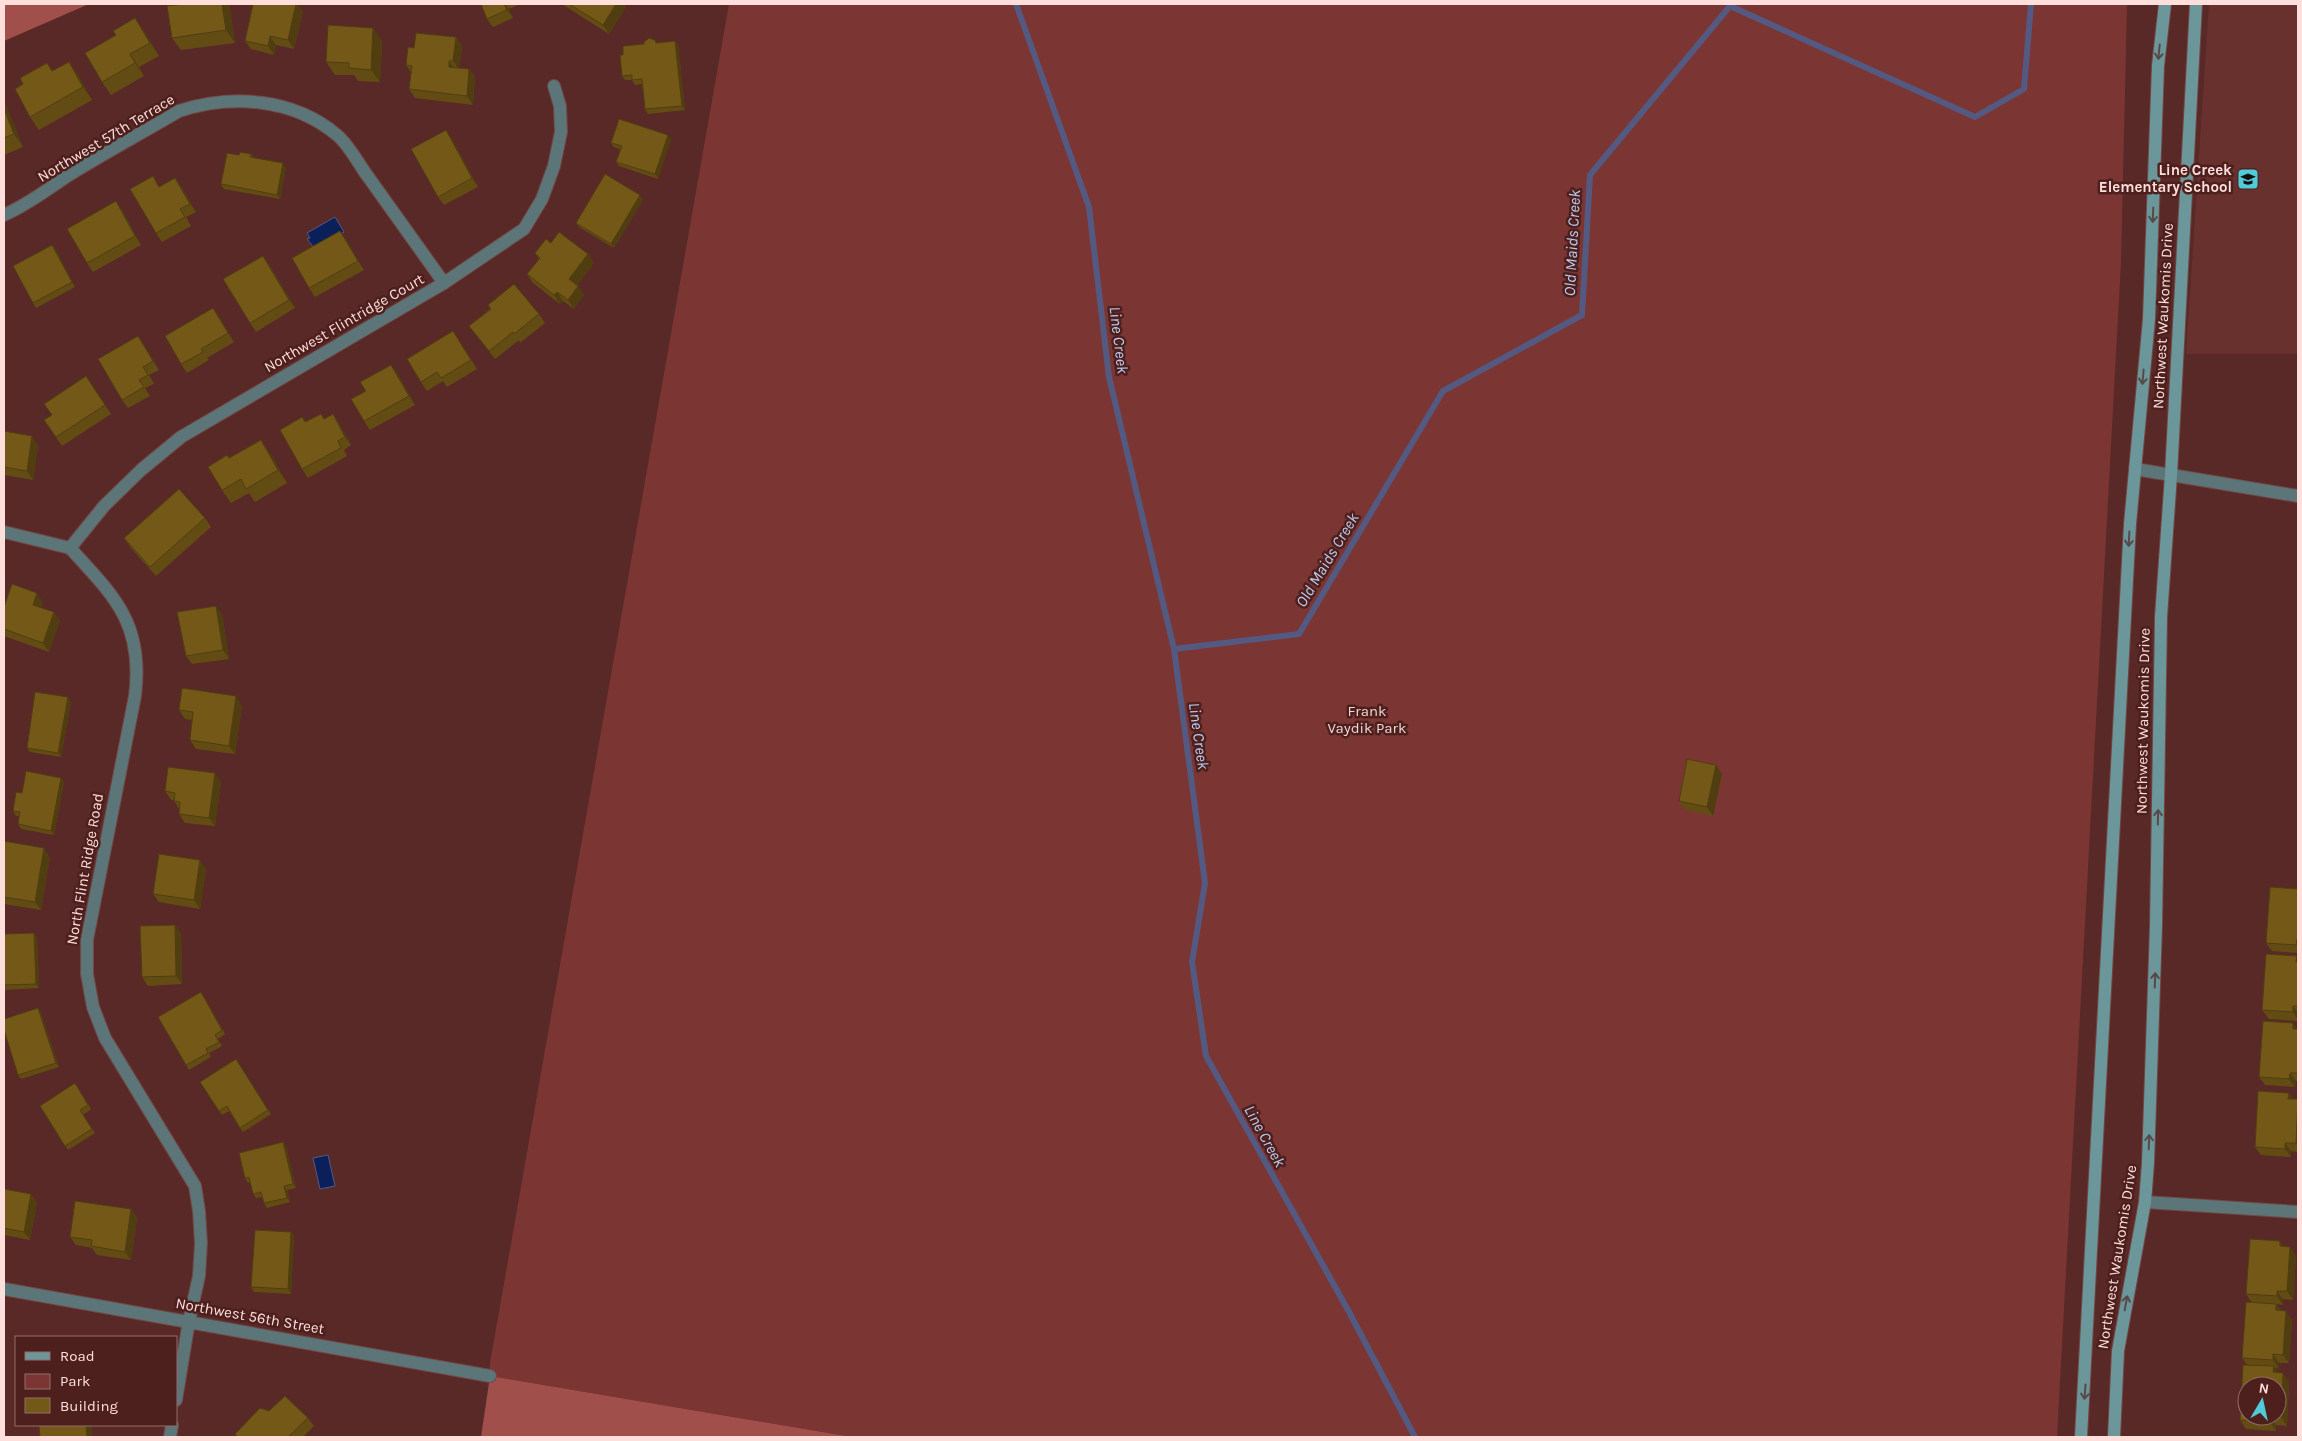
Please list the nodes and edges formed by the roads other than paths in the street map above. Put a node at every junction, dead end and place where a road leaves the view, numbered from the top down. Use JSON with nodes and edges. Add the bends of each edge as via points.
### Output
{"nodes":[{"id":1,"x":2165,"y":4,"type":"edge"},
{"id":2,"x":2196,"y":4,"type":"edge"},
{"id":3,"x":554,"y":86,"type":"dead end"},
{"id":4,"x":4,"y":215,"type":"edge"},
{"id":5,"x":444,"y":283,"type":"junction"},
{"id":6,"x":2135,"y":469,"type":"junction"},
{"id":7,"x":2171,"y":475,"type":"junction"},
{"id":8,"x":2298,"y":496,"type":"edge"},
{"id":9,"x":4,"y":532,"type":"edge"},
{"id":10,"x":70,"y":548,"type":"junction"},
{"id":11,"x":2145,"y":1202,"type":"junction"},
{"id":12,"x":2298,"y":1212,"type":"edge"},
{"id":13,"x":4,"y":1289,"type":"edge"},
{"id":14,"x":189,"y":1322,"type":"junction"},
{"id":15,"x":490,"y":1376,"type":"dead end"},
{"id":16,"x":178,"y":1388,"type":"edge"},
{"id":17,"x":2082,"y":1437,"type":"edge"},
{"id":18,"x":2114,"y":1437,"type":"edge"}],
"edges":[{"from":1,"to":6,"type":"main road","name":"Northwest Waukomis Drive","one_way":true,"via":[[2158,66],[2149,319]]},
{"from":2,"to":7,"type":"main road","name":"Northwest Waukomis Drive"},
{"from":3,"to":5,"type":"street","name":"Northwest Flintridge Court","via":[[560,106],[561,132],[554,166],[534,214],[524,229]]},
{"from":4,"to":5,"type":"street","name":"Northwest 57th Terrace","via":[[26,205],[65,178],[179,111],[220,102],[263,102],[311,118],[339,137]]},
{"from":5,"to":10,"type":"street","name":"Northwest Flintridge Court","via":[[181,437],[110,500]]},
{"from":6,"to":7,"type":"street"},
{"from":6,"to":17,"type":"main road","name":"Northwest Waukomis Drive","one_way":true},
{"from":7,"to":8,"type":"street"},
{"from":11,"to":7,"type":"main road","name":"Northwest Waukomis Drive","one_way":true,"via":[[2156,936],[2161,617]]},
{"from":9,"to":10,"type":"street"},
{"from":10,"to":14,"type":"street","name":"North Flint Ridge Road","via":[[113,596],[126,619],[135,649],[135,696],[87,940],[88,974],[93,1007],[105,1038],[195,1186],[201,1244],[199,1276]]},
{"from":11,"to":12,"type":"street"},
{"from":18,"to":11,"type":"main road","name":"Northwest Waukomis Drive","one_way":true,"via":[[2118,1351]]},
{"from":13,"to":14,"type":"street","name":"Northwest 56th Street"},
{"from":14,"to":15,"type":"street","name":"Northwest 56th Street"},
{"from":14,"to":16,"type":"street","name":"North Flint Ridge Road"}]}
